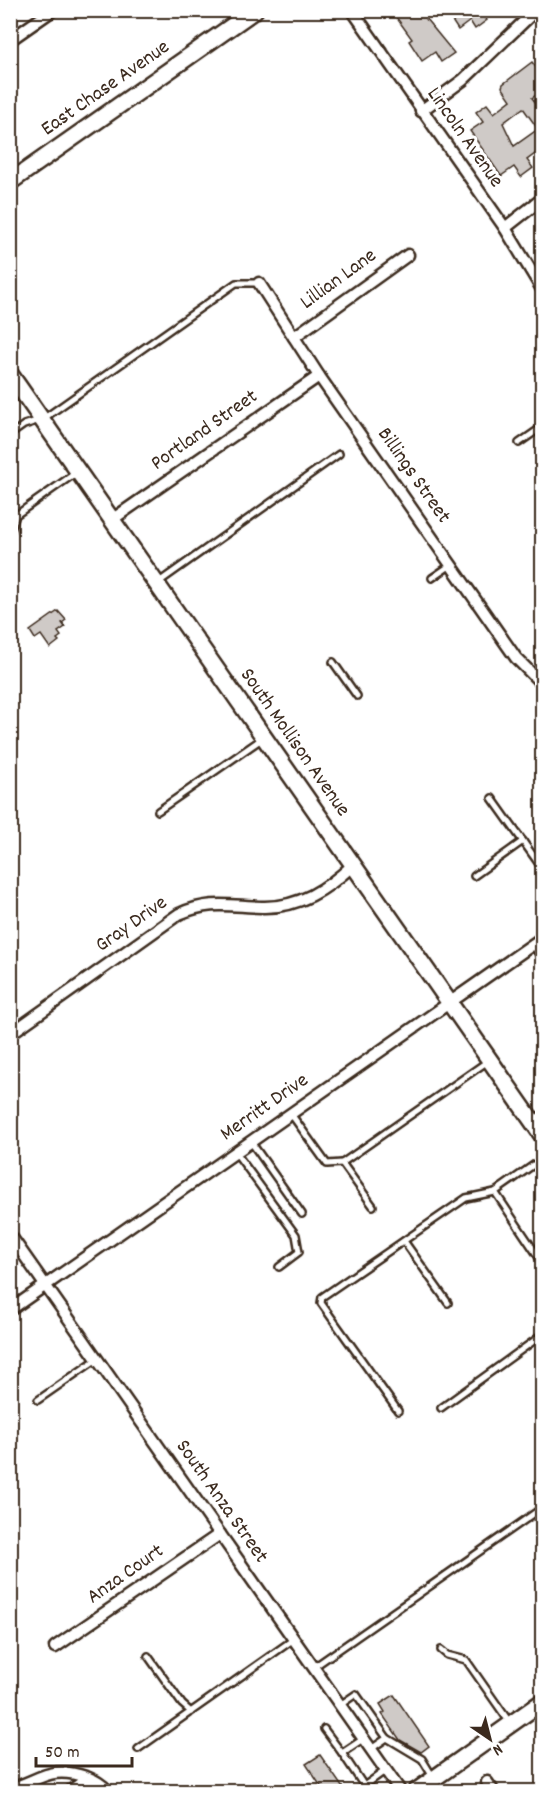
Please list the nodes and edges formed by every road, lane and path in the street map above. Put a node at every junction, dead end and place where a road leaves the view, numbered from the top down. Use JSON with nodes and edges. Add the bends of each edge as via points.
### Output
{"nodes":[{"id":1,"x":53,"y":10,"type":"edge"},
{"id":2,"x":255,"y":10,"type":"edge"},
{"id":3,"x":352,"y":10,"type":"edge"},
{"id":4,"x":536,"y":10,"type":"edge"},
{"id":5,"x":10,"y":40,"type":"edge"},
{"id":6,"x":421,"y":111,"type":"junction"},
{"id":7,"x":10,"y":182,"type":"edge"},
{"id":8,"x":543,"y":199,"type":"edge"},
{"id":9,"x":505,"y":228,"type":"junction"},
{"id":10,"x":408,"y":255,"type":"dead end"},
{"id":11,"x":259,"y":283,"type":"joint"},
{"id":12,"x":543,"y":289,"type":"edge"},
{"id":13,"x":294,"y":337,"type":"junction"},
{"id":14,"x":10,"y":374,"type":"edge"},
{"id":15,"x":319,"y":376,"type":"junction"},
{"id":16,"x":43,"y":419,"type":"junction"},
{"id":17,"x":543,"y":427,"type":"edge"},
{"id":18,"x":10,"y":435,"type":"edge"},
{"id":19,"x":519,"y":443,"type":"dead end"},
{"id":20,"x":339,"y":454,"type":"dead end"},
{"id":21,"x":79,"y":471,"type":"junction"},
{"id":22,"x":113,"y":519,"type":"junction"},
{"id":23,"x":10,"y":533,"type":"edge"},
{"id":24,"x":451,"y":565,"type":"junction"},
{"id":25,"x":432,"y":578,"type":"dead end"},
{"id":26,"x":157,"y":583,"type":"junction"},
{"id":27,"x":333,"y":662,"type":"dead end"},
{"id":28,"x":543,"y":684,"type":"edge"},
{"id":29,"x":357,"y":696,"type":"dead end"},
{"id":30,"x":264,"y":737,"type":"junction"},
{"id":31,"x":492,"y":798,"type":"dead end"},
{"id":32,"x":158,"y":811,"type":"dead end"},
{"id":33,"x":523,"y":841,"type":"junction"},
{"id":34,"x":353,"y":865,"type":"junction"},
{"id":35,"x":543,"y":868,"type":"edge"},
{"id":36,"x":474,"y":876,"type":"dead end"},
{"id":37,"x":543,"y":938,"type":"edge"},
{"id":38,"x":533,"y":945,"type":"junction"},
{"id":39,"x":543,"y":959,"type":"edge"},
{"id":40,"x":449,"y":1002,"type":"junction"},
{"id":41,"x":10,"y":1034,"type":"edge"},
{"id":42,"x":489,"y":1060,"type":"junction"},
{"id":43,"x":291,"y":1114,"type":"junction"},
{"id":44,"x":538,"y":1118,"type":"edge"},
{"id":45,"x":543,"y":1135,"type":"edge"},
{"id":46,"x":251,"y":1142,"type":"junction"},
{"id":47,"x":236,"y":1153,"type":"junction"},
{"id":48,"x":543,"y":1159,"type":"edge"},
{"id":49,"x":342,"y":1163,"type":"junction"},
{"id":50,"x":495,"y":1192,"type":"junction"},
{"id":51,"x":374,"y":1206,"type":"dead end"},
{"id":52,"x":302,"y":1214,"type":"dead end"},
{"id":53,"x":10,"y":1235,"type":"edge"},
{"id":54,"x":404,"y":1241,"type":"junction"},
{"id":55,"x":543,"y":1262,"type":"edge"},
{"id":56,"x":279,"y":1267,"type":"dead end"},
{"id":57,"x":47,"y":1287,"type":"junction"},
{"id":58,"x":448,"y":1303,"type":"dead end"},
{"id":59,"x":10,"y":1310,"type":"edge"},
{"id":60,"x":543,"y":1335,"type":"edge"},
{"id":61,"x":97,"y":1359,"type":"junction"},
{"id":62,"x":38,"y":1400,"type":"dead end"},
{"id":63,"x":441,"y":1408,"type":"dead end"},
{"id":64,"x":398,"y":1411,"type":"dead end"},
{"id":65,"x":543,"y":1508,"type":"edge"},
{"id":66,"x":220,"y":1534,"type":"junction"},
{"id":67,"x":294,"y":1639,"type":"junction"},
{"id":68,"x":55,"y":1647,"type":"dead end"},
{"id":69,"x":441,"y":1650,"type":"dead end"},
{"id":70,"x":148,"y":1656,"type":"dead end"},
{"id":71,"x":314,"y":1667,"type":"junction"},
{"id":72,"x":543,"y":1702,"type":"edge"},
{"id":73,"x":340,"y":1705,"type":"junction"},
{"id":74,"x":191,"y":1712,"type":"junction"},
{"id":75,"x":511,"y":1725,"type":"junction"},
{"id":76,"x":324,"y":1729,"type":"dead end"},
{"id":77,"x":363,"y":1738,"type":"junction"},
{"id":78,"x":387,"y":1738,"type":"junction"},
{"id":79,"x":138,"y":1749,"type":"dead end"},
{"id":80,"x":371,"y":1749,"type":"junction"},
{"id":81,"x":342,"y":1753,"type":"junction"},
{"id":82,"x":386,"y":1770,"type":"junction"},
{"id":83,"x":88,"y":1778,"type":"junction"},
{"id":84,"x":434,"y":1778,"type":"junction"},
{"id":85,"x":487,"y":1782,"type":"dead end"},
{"id":86,"x":10,"y":1790,"type":"edge"},
{"id":87,"x":69,"y":1791,"type":"edge"},
{"id":88,"x":109,"y":1791,"type":"edge"},
{"id":89,"x":400,"y":1791,"type":"edge"},
{"id":90,"x":415,"y":1791,"type":"edge"},
{"id":91,"x":494,"y":1791,"type":"edge"}],
"edges":[{"from":1,"to":5,"type":"street"},
{"from":2,"to":7,"type":"main road","name":"East Chase Avenue"},
{"from":3,"to":6,"type":"street","name":"Lincoln Avenue"},
{"from":4,"to":6,"type":"street","via":[[463,80]]},
{"from":6,"to":9,"type":"street","name":"Lincoln Avenue"},
{"from":8,"to":9,"type":"street"},
{"from":9,"to":12,"type":"street","name":"Lincoln Avenue"},
{"from":10,"to":13,"type":"street","name":"Lillian Lane"},
{"from":11,"to":13,"type":"street","name":"Billings Street"},
{"from":11,"to":16,"type":"lane","via":[[236,284]]},
{"from":13,"to":15,"type":"street","name":"Billings Street"},
{"from":14,"to":16,"type":"main road","name":"South Mollison Avenue"},
{"from":15,"to":22,"type":"street","name":"Portland Street"},
{"from":15,"to":24,"type":"street","name":"Billings Street"},
{"from":16,"to":18,"type":"lane"},
{"from":16,"to":21,"type":"main road","name":"South Mollison Avenue"},
{"from":17,"to":19,"type":"lane"},
{"from":20,"to":26,"type":"lane"},
{"from":21,"to":22,"type":"main road","name":"South Mollison Avenue"},
{"from":21,"to":23,"type":"lane","via":[[16,515]]},
{"from":22,"to":26,"type":"main road","name":"South Mollison Avenue"},
{"from":24,"to":25,"type":"lane"},
{"from":24,"to":28,"type":"street","name":"Billings Street","via":[[516,658]]},
{"from":26,"to":30,"type":"main road","name":"South Mollison Avenue"},
{"from":27,"to":29,"type":"lane"},
{"from":30,"to":32,"type":"lane"},
{"from":30,"to":34,"type":"main road","name":"South Mollison Avenue"},
{"from":31,"to":33,"type":"lane"},
{"from":33,"to":35,"type":"lane"},
{"from":33,"to":36,"type":"lane"},
{"from":34,"to":40,"type":"main road","name":"South Mollison Avenue"},
{"from":34,"to":41,"type":"street","name":"Gray Drive","via":[[330,885],[298,902],[261,907],[218,902],[180,914]]},
{"from":37,"to":38,"type":"street","name":"Merritt Drive"},
{"from":38,"to":39,"type":"lane"},
{"from":38,"to":40,"type":"street","name":"Merritt Drive"},
{"from":40,"to":42,"type":"main road","name":"South Mollison Avenue"},
{"from":40,"to":43,"type":"street","name":"Merritt Drive"},
{"from":42,"to":44,"type":"main road","name":"South Mollison Avenue"},
{"from":42,"to":49,"type":"lane"},
{"from":43,"to":46,"type":"street","name":"Merritt Drive"},
{"from":43,"to":49,"type":"lane","via":[[327,1164]]},
{"from":44,"to":45,"type":"main road","name":"South Mollison Avenue"},
{"from":46,"to":47,"type":"street","name":"Merritt Drive"},
{"from":46,"to":52,"type":"lane"},
{"from":47,"to":56,"type":"lane","via":[[300,1245],[299,1252]]},
{"from":47,"to":57,"type":"street","name":"Merritt Drive"},
{"from":48,"to":50,"type":"lane"},
{"from":49,"to":51,"type":"lane"},
{"from":50,"to":54,"type":"lane","via":[[466,1198]]},
{"from":50,"to":55,"type":"lane"},
{"from":53,"to":57,"type":"street","name":"South Anza Street"},
{"from":54,"to":58,"type":"lane"},
{"from":54,"to":64,"type":"lane","via":[[325,1294],[321,1303]]},
{"from":57,"to":59,"type":"street","name":"Merritt Drive"},
{"from":57,"to":61,"type":"street","name":"South Anza Street"},
{"from":60,"to":63,"type":"lane"},
{"from":61,"to":62,"type":"lane"},
{"from":61,"to":66,"type":"street","name":"South Anza Street"},
{"from":65,"to":71,"type":"lane"},
{"from":66,"to":67,"type":"street","name":"South Anza Street"},
{"from":66,"to":68,"type":"street","name":"Anza Court"},
{"from":67,"to":71,"type":"street","name":"South Anza Street"},
{"from":67,"to":74,"type":"lane"},
{"from":69,"to":75,"type":"lane","via":[[466,1660]]},
{"from":70,"to":74,"type":"lane"},
{"from":71,"to":73,"type":"street","name":"South Anza Street"},
{"from":72,"to":75,"type":"main road"},
{"from":73,"to":77,"type":"street","name":"South Anza Street"},
{"from":73,"to":78,"type":"lane","via":[[356,1694]]},
{"from":74,"to":79,"type":"lane"},
{"from":75,"to":84,"type":"main road"},
{"from":76,"to":81,"type":"lane"},
{"from":77,"to":80,"type":"street","name":"South Anza Street"},
{"from":77,"to":81,"type":"lane"},
{"from":78,"to":80,"type":"lane"},
{"from":78,"to":84,"type":"lane","via":[[422,1759]]},
{"from":80,"to":82,"type":"street","name":"South Anza Street"},
{"from":81,"to":82,"type":"lane","via":[[364,1786]]},
{"from":82,"to":89,"type":"street","name":"South Anza Street"},
{"from":83,"to":86,"type":"street","via":[[66,1770]]},
{"from":83,"to":87,"type":"street"},
{"from":83,"to":88,"type":"street"},
{"from":84,"to":90,"type":"main road"},
{"from":85,"to":91,"type":"street"}]}
